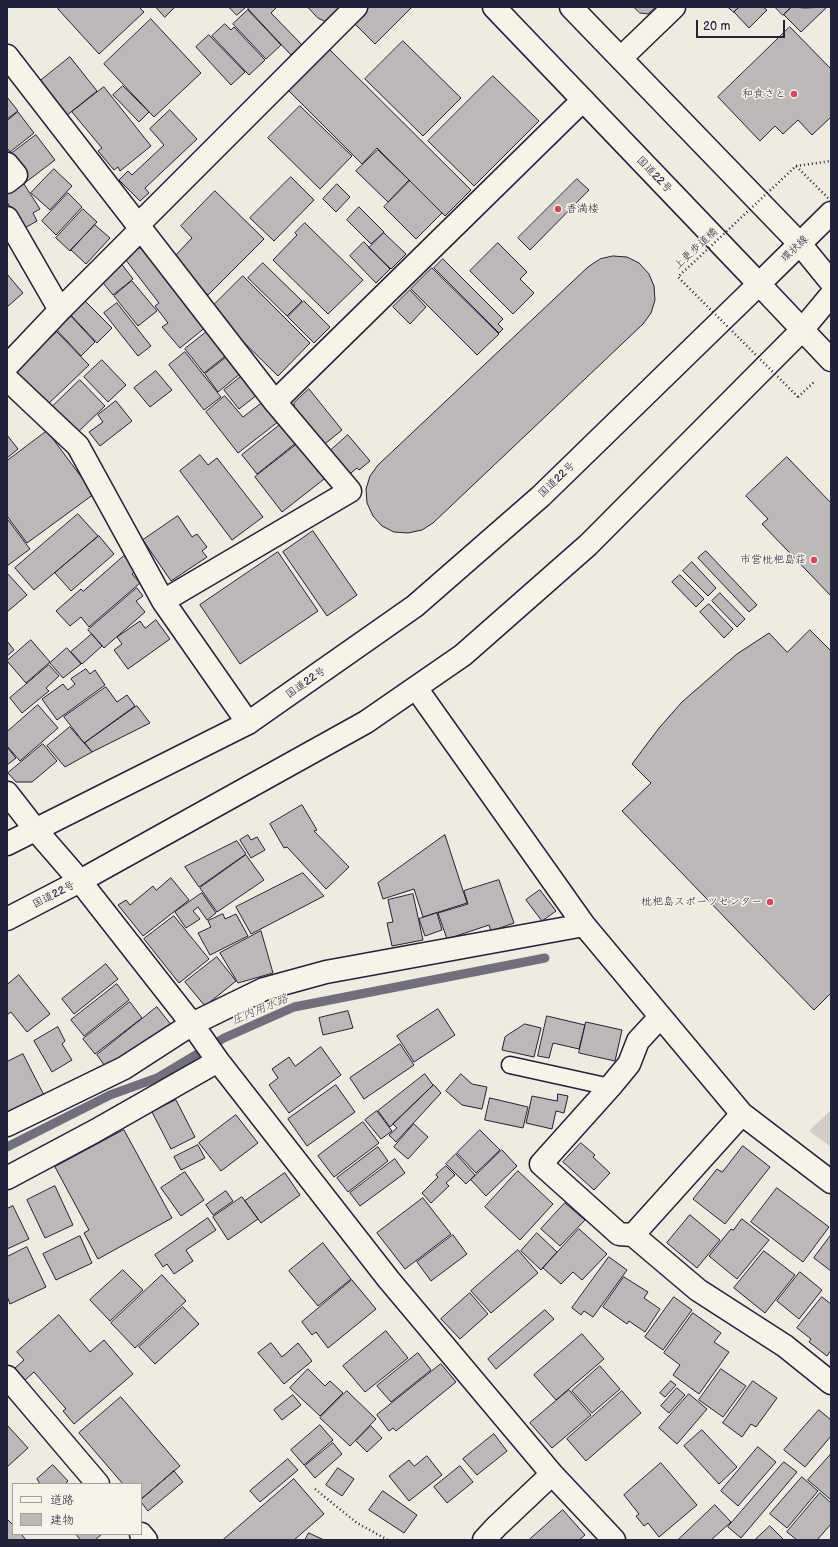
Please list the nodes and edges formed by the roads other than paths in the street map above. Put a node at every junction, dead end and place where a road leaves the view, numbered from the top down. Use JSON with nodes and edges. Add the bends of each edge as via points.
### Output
{"nodes":[{"id":1,"x":356,"y":7,"type":"edge"},
{"id":2,"x":494,"y":7,"type":"edge"},
{"id":3,"x":571,"y":7,"type":"edge"},
{"id":4,"x":674,"y":7,"type":"edge"},
{"id":5,"x":7,"y":56,"type":"edge"},
{"id":6,"x":621,"y":58,"type":"junction"},
{"id":7,"x":583,"y":100,"type":"junction"},
{"id":8,"x":7,"y":164,"type":"edge"},
{"id":9,"x":7,"y":182,"type":"edge"},
{"id":10,"x":831,"y":213,"type":"edge"},
{"id":11,"x":7,"y":218,"type":"edge"},
{"id":12,"x":139,"y":227,"type":"junction"},
{"id":13,"x":800,"y":244,"type":"junction"},
{"id":14,"x":831,"y":282,"type":"edge"},
{"id":15,"x":759,"y":284,"type":"junction"},
{"id":16,"x":831,"y":295,"type":"edge"},
{"id":17,"x":60,"y":310,"type":"junction"},
{"id":18,"x":802,"y":330,"type":"junction"},
{"id":19,"x":831,"y":360,"type":"edge"},
{"id":20,"x":7,"y":366,"type":"edge"},
{"id":21,"x":7,"y":379,"type":"edge"},
{"id":22,"x":275,"y":402,"type":"junction"},
{"id":23,"x":163,"y":602,"type":"junction"},
{"id":24,"x":416,"y":688,"type":"junction"},
{"id":25,"x":248,"y":724,"type":"junction"},
{"id":26,"x":7,"y":792,"type":"edge"},
{"id":27,"x":35,"y":829,"type":"junction"},
{"id":28,"x":7,"y":844,"type":"edge"},
{"id":29,"x":80,"y":882,"type":"junction"},
{"id":30,"x":7,"y":919,"type":"edge"},
{"id":31,"x":584,"y":925,"type":"junction"},
{"id":32,"x":660,"y":1017,"type":"junction"},
{"id":33,"x":194,"y":1028,"type":"junction"},
{"id":34,"x":217,"y":1059,"type":"junction"},
{"id":35,"x":510,"y":1065,"type":"dead end"},
{"id":36,"x":610,"y":1087,"type":"junction"},
{"id":37,"x":742,"y":1114,"type":"junction"},
{"id":38,"x":7,"y":1125,"type":"edge"},
{"id":39,"x":7,"y":1178,"type":"edge"},
{"id":40,"x":831,"y":1182,"type":"edge"},
{"id":41,"x":633,"y":1235,"type":"junction"},
{"id":42,"x":7,"y":1377,"type":"edge"},
{"id":43,"x":831,"y":1383,"type":"edge"},
{"id":44,"x":552,"y":1474,"type":"junction"},
{"id":45,"x":97,"y":1483,"type":"edge"},
{"id":46,"x":484,"y":1540,"type":"edge"},
{"id":47,"x":614,"y":1540,"type":"edge"}],
"edges":[{"from":1,"to":12,"type":"main road"},
{"from":2,"to":7,"type":"main road","name":"国道22号"},
{"from":3,"to":6,"type":"main road"},
{"from":4,"to":6,"type":"main road"},
{"from":5,"to":12,"type":"main road"},
{"from":6,"to":13,"type":"main road"},
{"from":7,"to":15,"type":"main road","name":"国道22号"},
{"from":7,"to":22,"type":"main road"},
{"from":8,"to":9,"type":"main road","via":[[16,175]]},
{"from":10,"to":13,"type":"main road","name":"環状線"},
{"from":11,"to":17,"type":"main road"},
{"from":12,"to":17,"type":"main road"},
{"from":12,"to":22,"type":"main road"},
{"from":13,"to":14,"type":"main road"},
{"from":13,"to":15,"type":"main road","name":"環状線"},
{"from":15,"to":18,"type":"main road"},
{"from":15,"to":25,"type":"main road","name":"国道22号","via":[[541,496],[415,606]]},
{"from":16,"to":18,"type":"main road","name":"国道22号"},
{"from":17,"to":20,"type":"main road"},
{"from":18,"to":19,"type":"main road"},
{"from":18,"to":24,"type":"main road","name":"国道22号","via":[[588,545],[463,655]]},
{"from":21,"to":23,"type":"main road","via":[[78,446]]},
{"from":22,"to":23,"type":"main road","via":[[350,491]]},
{"from":23,"to":25,"type":"main road"},
{"from":24,"to":29,"type":"main road","name":"国道22号","via":[[366,722]]},
{"from":24,"to":31,"type":"main road"},
{"from":25,"to":27,"type":"main road","name":"国道22号"},
{"from":26,"to":27,"type":"main road"},
{"from":27,"to":28,"type":"main road","name":"国道22号"},
{"from":27,"to":29,"type":"main road"},
{"from":29,"to":30,"type":"main road","name":"国道22号"},
{"from":29,"to":33,"type":"main road"},
{"from":31,"to":32,"type":"main road"},
{"from":31,"to":33,"type":"main road","via":[[326,972],[264,989]]},
{"from":32,"to":36,"type":"main road","via":[[638,1041],[629,1064]]},
{"from":32,"to":37,"type":"main road"},
{"from":33,"to":34,"type":"main road"},
{"from":33,"to":38,"type":"main road","via":[[124,1068]]},
{"from":34,"to":39,"type":"main road","via":[[102,1127]]},
{"from":34,"to":44,"type":"main road","via":[[389,1280]]},
{"from":35,"to":36,"type":"lane"},
{"from":36,"to":41,"type":"main road","via":[[541,1164],[619,1234]]},
{"from":37,"to":40,"type":"main road"},
{"from":37,"to":41,"type":"main road"},
{"from":41,"to":43,"type":"main road","via":[[698,1290],[784,1346]]},
{"from":42,"to":45,"type":"main road"},
{"from":44,"to":46,"type":"main road"},
{"from":44,"to":47,"type":"main road"}]}
